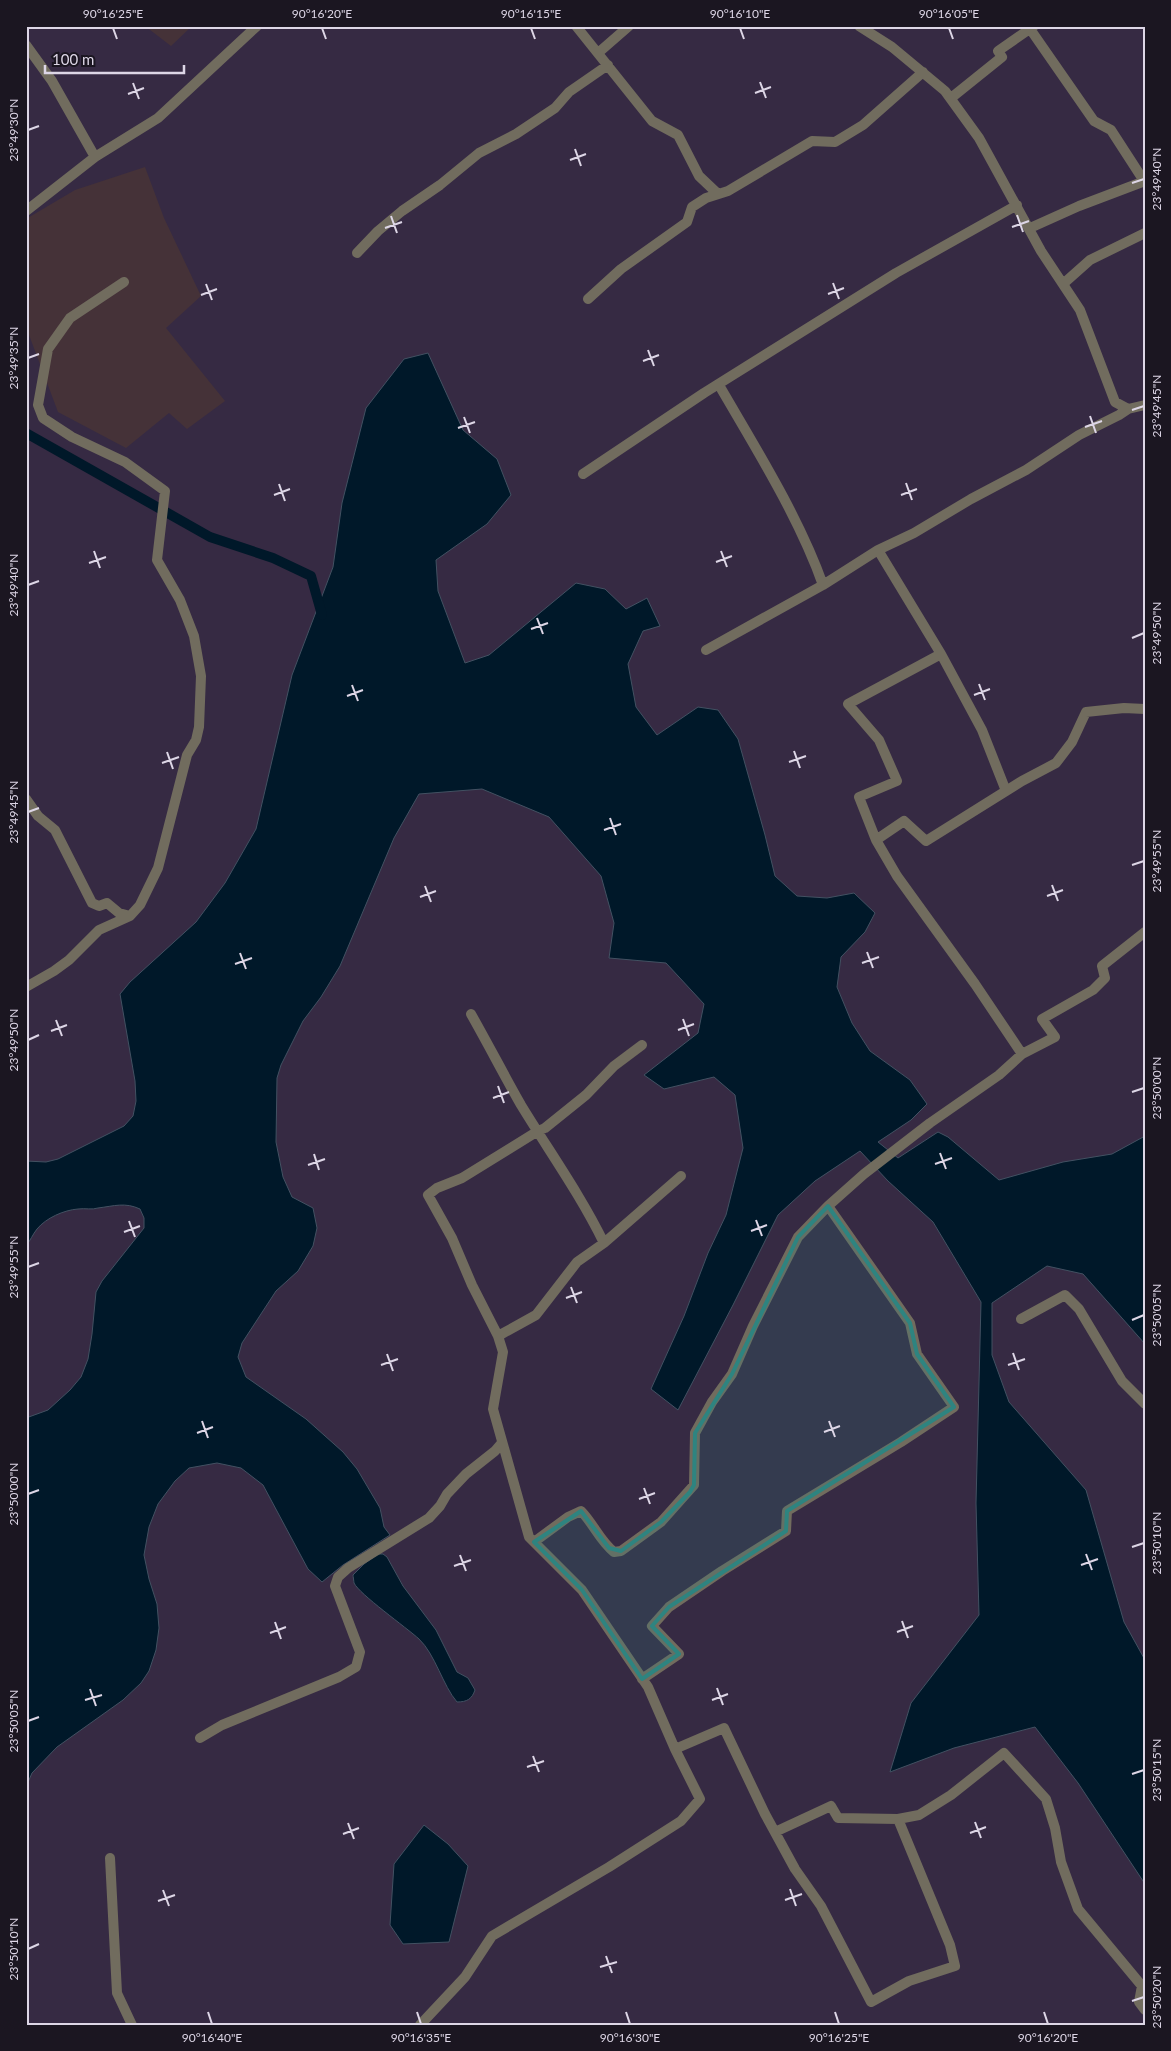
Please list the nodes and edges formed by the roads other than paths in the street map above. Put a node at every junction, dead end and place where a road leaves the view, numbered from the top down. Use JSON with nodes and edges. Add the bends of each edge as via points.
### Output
{"nodes":[{"id":1,"x":257,"y":26,"type":"edge"},
{"id":2,"x":576,"y":26,"type":"edge"},
{"id":3,"x":629,"y":26,"type":"edge"},
{"id":4,"x":859,"y":26,"type":"edge"},
{"id":5,"x":1031,"y":27,"type":"edge"},
{"id":6,"x":26,"y":45,"type":"edge"},
{"id":7,"x":598,"y":53,"type":"junction"},
{"id":8,"x":608,"y":65,"type":"junction"},
{"id":9,"x":923,"y":72,"type":"junction"},
{"id":10,"x":951,"y":98,"type":"junction"},
{"id":11,"x":95,"y":157,"type":"junction"},
{"id":12,"x":1145,"y":181,"type":"edge"},
{"id":13,"x":718,"y":194,"type":"junction"},
{"id":14,"x":1017,"y":204,"type":"junction"},
{"id":15,"x":26,"y":212,"type":"edge"},
{"id":16,"x":1030,"y":228,"type":"junction"},
{"id":17,"x":1145,"y":233,"type":"edge"},
{"id":18,"x":357,"y":253,"type":"dead end"},
{"id":19,"x":124,"y":282,"type":"dead end"},
{"id":20,"x":1063,"y":284,"type":"junction"},
{"id":21,"x":588,"y":299,"type":"dead end"},
{"id":22,"x":719,"y":385,"type":"junction"},
{"id":23,"x":1145,"y":405,"type":"edge"},
{"id":24,"x":1128,"y":409,"type":"junction"},
{"id":25,"x":583,"y":474,"type":"dead end"},
{"id":26,"x":878,"y":550,"type":"junction"},
{"id":27,"x":823,"y":585,"type":"junction"},
{"id":28,"x":706,"y":650,"type":"dead end"},
{"id":29,"x":942,"y":654,"type":"junction"},
{"id":30,"x":1145,"y":709,"type":"edge"},
{"id":31,"x":1006,"y":791,"type":"junction"},
{"id":32,"x":26,"y":799,"type":"edge"},
{"id":33,"x":876,"y":840,"type":"junction"},
{"id":34,"x":130,"y":916,"type":"junction"},
{"id":35,"x":1145,"y":932,"type":"edge"},
{"id":36,"x":26,"y":987,"type":"edge"},
{"id":37,"x":471,"y":1014,"type":"dead end"},
{"id":38,"x":642,"y":1044,"type":"dead end"},
{"id":39,"x":1022,"y":1054,"type":"junction"},
{"id":40,"x":538,"y":1131,"type":"junction"},
{"id":41,"x":681,"y":1176,"type":"dead end"},
{"id":42,"x":828,"y":1206,"type":"junction"},
{"id":43,"x":604,"y":1243,"type":"junction"},
{"id":44,"x":1021,"y":1319,"type":"dead end"},
{"id":45,"x":498,"y":1336,"type":"junction"},
{"id":46,"x":1145,"y":1404,"type":"edge"},
{"id":47,"x":502,"y":1444,"type":"junction"},
{"id":48,"x":534,"y":1542,"type":"junction"},
{"id":49,"x":642,"y":1679,"type":"junction"},
{"id":50,"x":200,"y":1738,"type":"dead end"},
{"id":51,"x":675,"y":1749,"type":"junction"},
{"id":52,"x":898,"y":1819,"type":"junction"},
{"id":53,"x":775,"y":1832,"type":"junction"},
{"id":54,"x":110,"y":1858,"type":"dead end"},
{"id":55,"x":1145,"y":2010,"type":"edge"},
{"id":56,"x":132,"y":2025,"type":"edge"},
{"id":57,"x":420,"y":2025,"type":"edge"}],
"edges":[{"from":1,"to":11,"type":"street","via":[[158,118]]},
{"from":2,"to":7,"type":"street"},
{"from":3,"to":7,"type":"street"},
{"from":4,"to":9,"type":"street"},
{"from":5,"to":10,"type":"street","via":[[998,51],[1002,57]]},
{"from":5,"to":12,"type":"street","via":[[1094,121],[1111,130]]},
{"from":6,"to":11,"type":"street","via":[[52,81]]},
{"from":7,"to":8,"type":"street"},
{"from":8,"to":13,"type":"street","via":[[652,121],[678,135],[699,176]]},
{"from":8,"to":18,"type":"street","via":[[569,92],[555,108],[516,134],[479,153],[402,211]]},
{"from":9,"to":10,"type":"street"},
{"from":9,"to":13,"type":"street","via":[[863,125],[835,142],[812,141]]},
{"from":10,"to":14,"type":"street","via":[[979,138]]},
{"from":11,"to":15,"type":"street"},
{"from":12,"to":16,"type":"street"},
{"from":13,"to":21,"type":"street","via":[[692,207],[687,222],[621,269]]},
{"from":14,"to":16,"type":"street"},
{"from":14,"to":22,"type":"street","via":[[896,273]]},
{"from":16,"to":20,"type":"street"},
{"from":17,"to":20,"type":"street","via":[[1090,260]]},
{"from":19,"to":34,"type":"street","via":[[70,318],[48,349],[38,405],[43,418],[72,437],[124,462],[165,491],[157,560],[180,600],[194,636],[201,676],[199,727],[188,755],[158,868],[140,905]]},
{"from":20,"to":24,"type":"street","via":[[1080,310],[1115,402]]},
{"from":22,"to":25,"type":"street"},
{"from":22,"to":27,"type":"street","via":[[794,521]]},
{"from":23,"to":24,"type":"street"},
{"from":24,"to":26,"type":"street","via":[[1079,434],[1026,470]]},
{"from":26,"to":27,"type":"street"},
{"from":26,"to":29,"type":"street"},
{"from":27,"to":28,"type":"street"},
{"from":29,"to":31,"type":"street","via":[[982,730]]},
{"from":29,"to":33,"type":"street","via":[[848,704],[878,740],[897,781],[859,797]]},
{"from":30,"to":31,"type":"street","via":[[1086,712],[1072,742],[1056,763]]},
{"from":31,"to":33,"type":"street","via":[[926,841],[904,821]]},
{"from":32,"to":34,"type":"street","via":[[38,816],[55,830],[92,903],[99,906],[107,903],[119,913]]},
{"from":33,"to":39,"type":"street","via":[[897,876]]},
{"from":34,"to":36,"type":"street","via":[[99,930],[54,972]]},
{"from":35,"to":39,"type":"street","via":[[1102,966],[1105,978],[1093,990],[1042,1020],[1055,1037]]},
{"from":37,"to":40,"type":"street"},
{"from":38,"to":40,"type":"street","via":[[614,1066],[586,1095]]},
{"from":39,"to":42,"type":"street","via":[[999,1075],[864,1174]]},
{"from":40,"to":43,"type":"street"},
{"from":40,"to":45,"type":"street","via":[[428,1195]]},
{"from":41,"to":43,"type":"street"},
{"from":42,"to":48,"type":"street","via":[[798,1237],[732,1374],[695,1433],[694,1485],[690,1492],[661,1522],[620,1551],[614,1552],[609,1548],[580,1511]]},
{"from":42,"to":49,"type":"street","via":[[910,1323],[916,1354],[954,1407],[787,1511],[786,1531],[669,1607],[652,1626],[679,1654]]},
{"from":43,"to":45,"type":"street","via":[[577,1262],[536,1315]]},
{"from":44,"to":46,"type":"street","via":[[1066,1295],[1079,1309],[1122,1381]]},
{"from":45,"to":47,"type":"street","via":[[503,1352],[493,1409]]},
{"from":47,"to":48,"type":"street","via":[[529,1537]]},
{"from":47,"to":50,"type":"street","via":[[466,1474],[429,1518],[338,1576],[335,1586],[360,1652],[356,1667],[222,1725]]},
{"from":48,"to":49,"type":"street","via":[[582,1590]]},
{"from":49,"to":51,"type":"street"},
{"from":51,"to":53,"type":"street","via":[[724,1728]]},
{"from":51,"to":57,"type":"street","via":[[700,1799],[681,1820],[492,1936],[465,1977]]},
{"from":52,"to":53,"type":"street","via":[[838,1818],[831,1806]]},
{"from":52,"to":53,"type":"street","via":[[950,1945],[955,1966],[909,1981],[871,2002],[821,1906],[795,1869]]},
{"from":52,"to":55,"type":"street","via":[[919,1815],[936,1805],[1004,1753],[1046,1799],[1061,1862],[1078,1909],[1142,1986],[1139,2002]]},
{"from":54,"to":56,"type":"street","via":[[117,1992]]}]}
